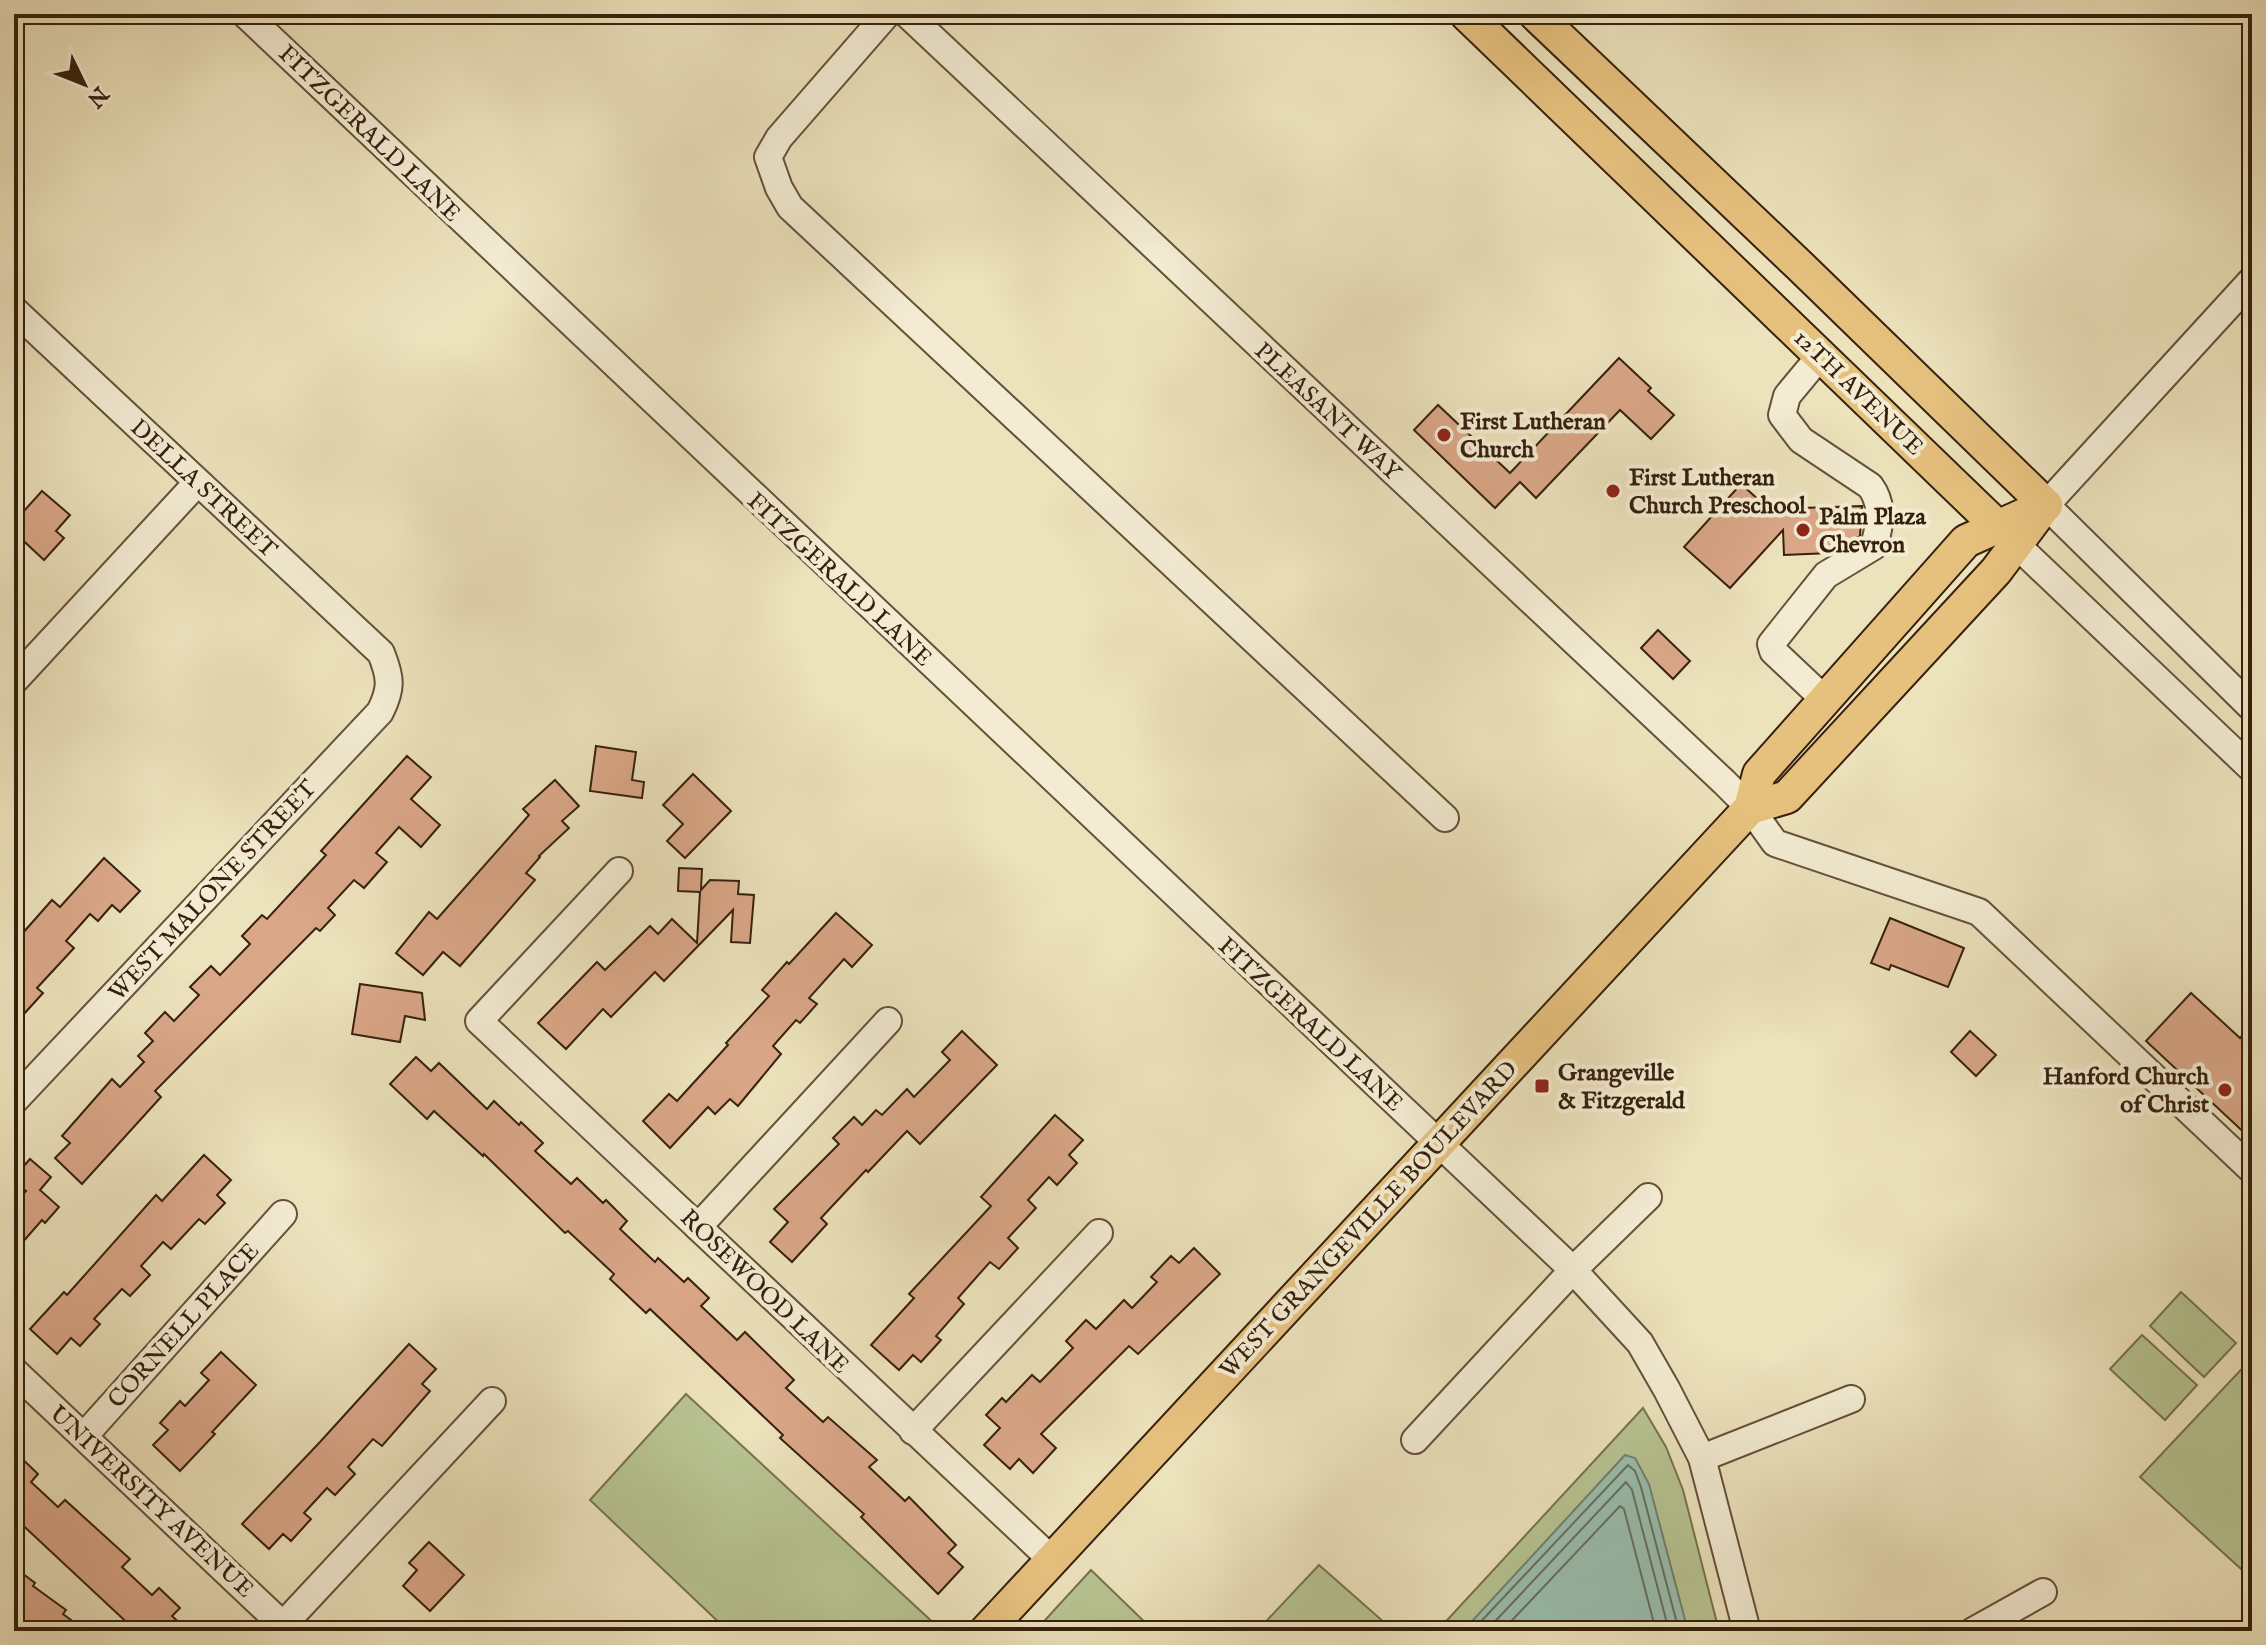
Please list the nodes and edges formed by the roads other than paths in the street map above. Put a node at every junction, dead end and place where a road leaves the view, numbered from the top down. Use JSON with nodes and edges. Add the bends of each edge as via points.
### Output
{"nodes":[{"id":1,"x":245,"y":14,"type":"edge"},
{"id":2,"x":887,"y":14,"type":"edge"},
{"id":3,"x":907,"y":14,"type":"edge"},
{"id":4,"x":1466,"y":14,"type":"edge"},
{"id":5,"x":1535,"y":14,"type":"edge"},
{"id":6,"x":2252,"y":280,"type":"edge"},
{"id":7,"x":14,"y":310,"type":"edge"},
{"id":8,"x":1821,"y":355,"type":"junction"},
{"id":9,"x":197,"y":483,"type":"junction"},
{"id":10,"x":2046,"y":505,"type":"junction"},
{"id":11,"x":2007,"y":535,"type":"junction"},
{"id":12,"x":388,"y":670,"type":"joint"},
{"id":13,"x":14,"y":681,"type":"edge"},
{"id":14,"x":1824,"y":699,"type":"junction"},
{"id":15,"x":2252,"y":708,"type":"edge"},
{"id":16,"x":2252,"y":769,"type":"edge"},
{"id":17,"x":1750,"y":808,"type":"junction"},
{"id":18,"x":1445,"y":818,"type":"dead end"},
{"id":19,"x":619,"y":871,"type":"dead end"},
{"id":20,"x":888,"y":1021,"type":"dead end"},
{"id":21,"x":14,"y":1101,"type":"edge"},
{"id":22,"x":1437,"y":1143,"type":"junction"},
{"id":23,"x":2252,"y":1170,"type":"edge"},
{"id":24,"x":1648,"y":1197,"type":"dead end"},
{"id":25,"x":283,"y":1214,"type":"dead end"},
{"id":26,"x":698,"y":1227,"type":"junction"},
{"id":27,"x":1099,"y":1233,"type":"dead end"},
{"id":28,"x":1573,"y":1270,"type":"junction"},
{"id":29,"x":14,"y":1371,"type":"edge"},
{"id":30,"x":1851,"y":1399,"type":"dead end"},
{"id":31,"x":492,"y":1401,"type":"dead end"},
{"id":32,"x":913,"y":1431,"type":"junction"},
{"id":33,"x":84,"y":1436,"type":"junction"},
{"id":34,"x":1415,"y":1440,"type":"dead end"},
{"id":35,"x":1702,"y":1458,"type":"junction"},
{"id":36,"x":1052,"y":1560,"type":"junction"},
{"id":37,"x":2043,"y":1592,"type":"dead end"},
{"id":38,"x":286,"y":1628,"type":"edge"},
{"id":39,"x":986,"y":1631,"type":"edge"},
{"id":40,"x":1747,"y":1631,"type":"edge"},
{"id":41,"x":1973,"y":1631,"type":"edge"}],
"edges":[{"from":1,"to":22,"type":"street","name":"FITZGERALD LANE"},
{"from":2,"to":18,"type":"street","via":[[768,157],[790,207]]},
{"from":3,"to":17,"type":"street","name":"PLEASANT WAY"},
{"from":4,"to":8,"type":"main road","name":"12TH AVENUE"},
{"from":5,"to":10,"type":"main road","name":"12TH AVENUE"},
{"from":6,"to":10,"type":"street"},
{"from":7,"to":9,"type":"street","name":"DELLA STREET"},
{"from":8,"to":11,"type":"main road","name":"12TH AVENUE"},
{"from":8,"to":14,"type":"street","via":[[1787,396],[1782,415],[1801,440],[1870,486],[1877,496],[1880,522],[1874,546],[1826,575],[1771,644]]},
{"from":9,"to":12,"type":"street","name":"DELLA STREET","via":[[381,653]]},
{"from":9,"to":13,"type":"street"},
{"from":10,"to":11,"type":"main road","name":"WEST GRANGEVILLE BOULEVARD"},
{"from":10,"to":15,"type":"street","name":"12TH AVENUE"},
{"from":11,"to":14,"type":"main road","name":"WEST GRANGEVILLE BOULEVARD","via":[[1966,541]]},
{"from":11,"to":16,"type":"street","name":"12TH AVENUE"},
{"from":11,"to":17,"type":"main road","name":"WEST GRANGEVILLE BOULEVARD","via":[[1996,571],[1787,797]]},
{"from":12,"to":21,"type":"street","name":"WEST MALONE STREET","via":[[390,692],[380,712]]},
{"from":14,"to":17,"type":"main road","name":"WEST GRANGEVILLE BOULEVARD","via":[[1759,774]]},
{"from":17,"to":22,"type":"main road","name":"WEST GRANGEVILLE BOULEVARD"},
{"from":17,"to":23,"type":"street","name":"PLEASANT WAY","via":[[1775,843],[1979,912]]},
{"from":19,"to":26,"type":"street","name":"ROSEWOOD LANE","via":[[479,1021]]},
{"from":20,"to":26,"type":"street"},
{"from":22,"to":28,"type":"street","name":"FITZGERALD LANE"},
{"from":22,"to":36,"type":"main road","name":"WEST GRANGEVILLE BOULEVARD"},
{"from":24,"to":28,"type":"street"},
{"from":25,"to":33,"type":"street","name":"CORNELL PLACE"},
{"from":26,"to":32,"type":"street","name":"ROSEWOOD LANE"},
{"from":27,"to":32,"type":"street"},
{"from":28,"to":34,"type":"street"},
{"from":28,"to":35,"type":"street","name":"FITZGERALD LANE","via":[[1640,1343]]},
{"from":29,"to":33,"type":"street","name":"UNIVERSITY AVENUE"},
{"from":30,"to":35,"type":"street"},
{"from":31,"to":38,"type":"street"},
{"from":32,"to":36,"type":"street","name":"ROSEWOOD LANE"},
{"from":33,"to":38,"type":"street","name":"UNIVERSITY AVENUE"},
{"from":35,"to":40,"type":"street","name":"FITZGERALD LANE"},
{"from":36,"to":39,"type":"main road","name":"WEST GRANGEVILLE BOULEVARD"},
{"from":37,"to":41,"type":"street"}]}
